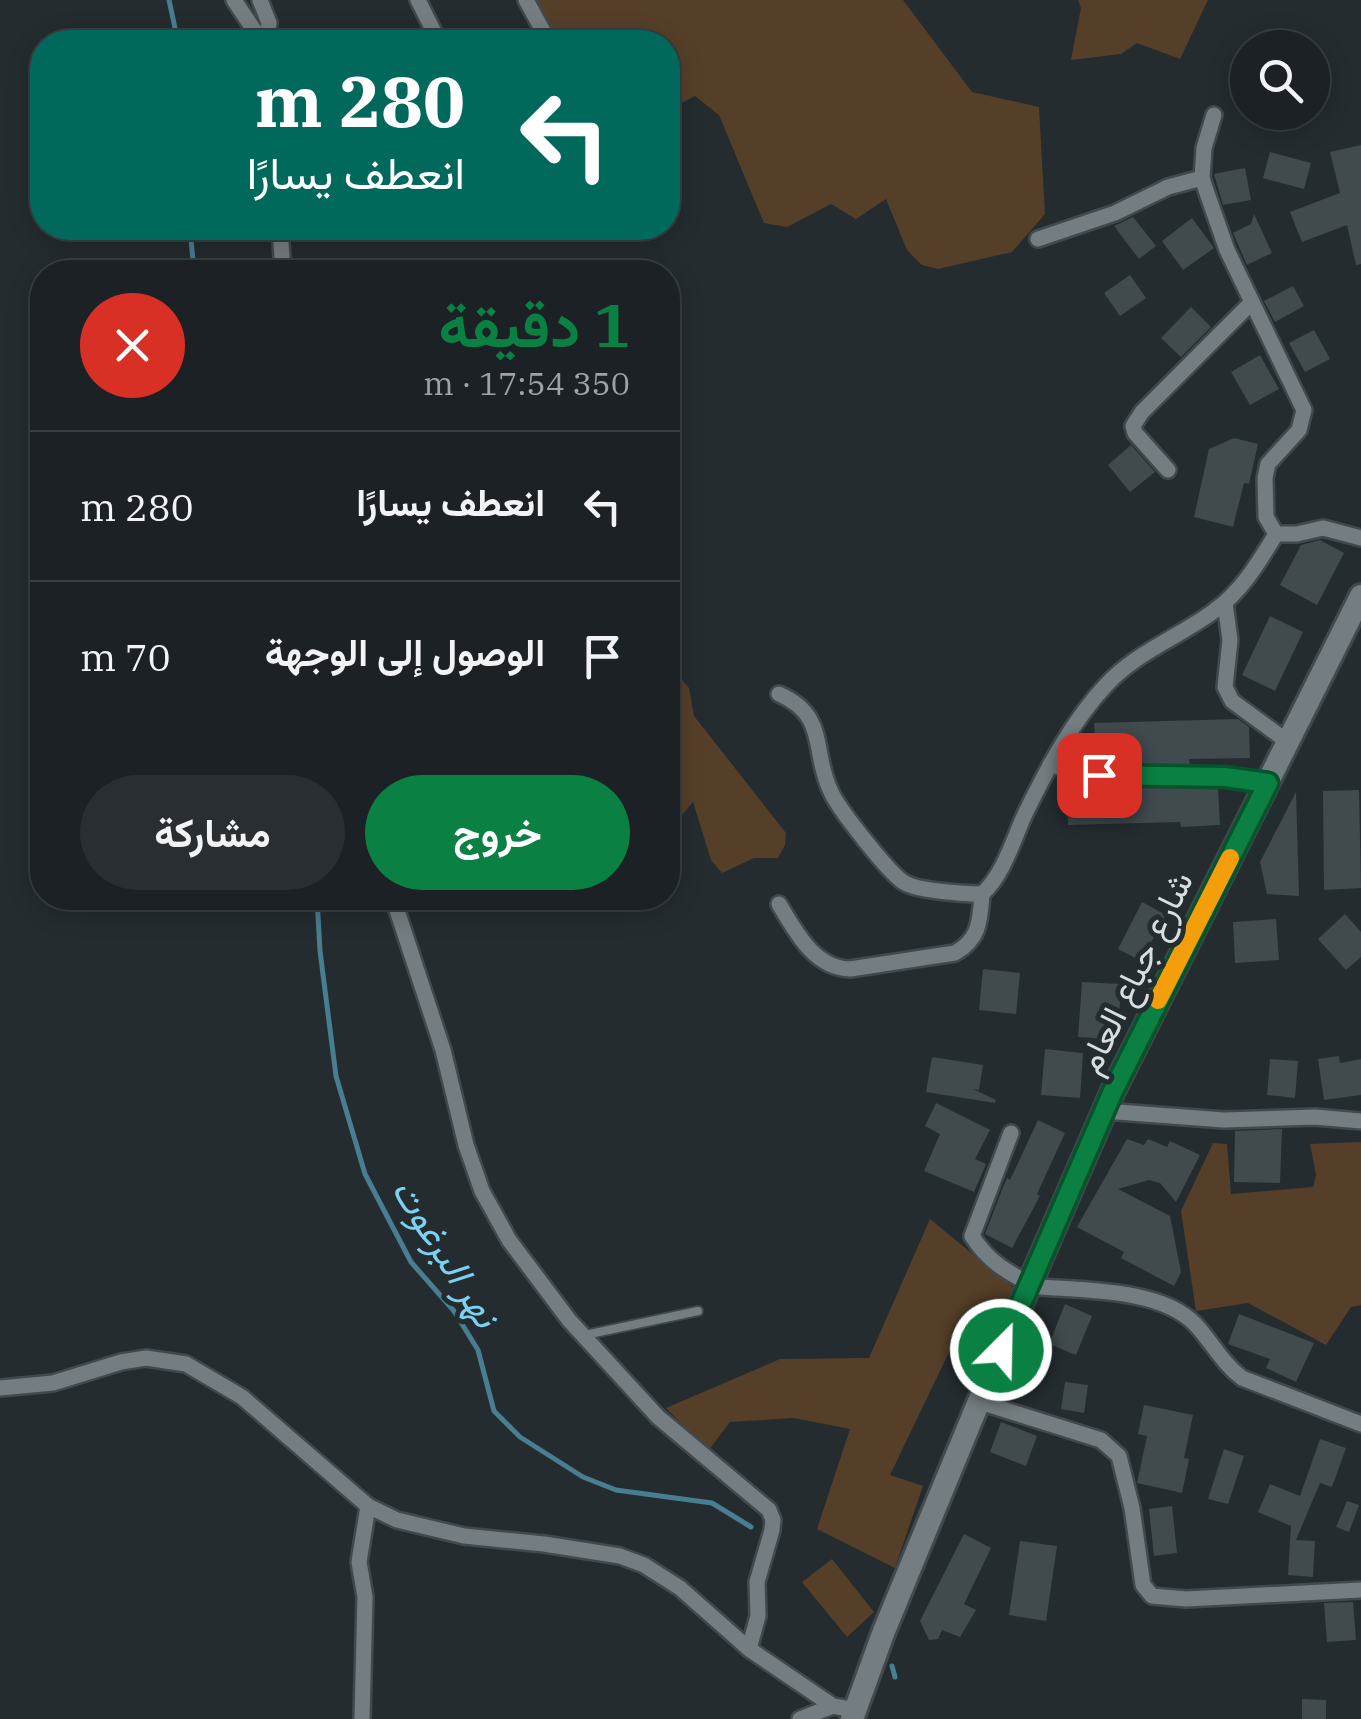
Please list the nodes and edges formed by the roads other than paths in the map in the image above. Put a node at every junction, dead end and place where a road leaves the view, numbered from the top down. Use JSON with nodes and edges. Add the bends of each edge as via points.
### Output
{"nodes":[{"id":1,"x":234,"y":0,"type":"edge"},
{"id":2,"x":260,"y":0,"type":"edge"},
{"id":3,"x":418,"y":0,"type":"edge"},
{"id":4,"x":526,"y":0,"type":"edge"},
{"id":5,"x":255,"y":30,"type":"edge"},
{"id":6,"x":267,"y":30,"type":"edge"},
{"id":7,"x":433,"y":30,"type":"edge"},
{"id":8,"x":542,"y":30,"type":"edge"},
{"id":9,"x":1214,"y":115,"type":"dead end"},
{"id":10,"x":1202,"y":178,"type":"junction"},
{"id":11,"x":1038,"y":239,"type":"dead end"},
{"id":12,"x":1251,"y":303,"type":"junction"},
{"id":13,"x":1168,"y":470,"type":"dead end"},
{"id":14,"x":1276,"y":534,"type":"junction"},
{"id":15,"x":1361,"y":538,"type":"edge"},
{"id":16,"x":1361,"y":596,"type":"edge"},
{"id":17,"x":1225,"y":602,"type":"junction"},
{"id":18,"x":779,"y":694,"type":"dead end"},
{"id":19,"x":1288,"y":742,"type":"junction"},
{"id":20,"x":1050,"y":765,"type":"junction"},
{"id":21,"x":1268,"y":783,"type":"junction"},
{"id":22,"x":982,"y":894,"type":"junction"},
{"id":23,"x":778,"y":904,"type":"dead end"},
{"id":24,"x":397,"y":910,"type":"edge"},
{"id":25,"x":1104,"y":1112,"type":"junction"},
{"id":26,"x":1361,"y":1120,"type":"edge"},
{"id":27,"x":1011,"y":1133,"type":"dead end"},
{"id":28,"x":1030,"y":1285,"type":"junction"},
{"id":29,"x":698,"y":1311,"type":"dead end"},
{"id":30,"x":582,"y":1335,"type":"junction"},
{"id":31,"x":0,"y":1388,"type":"edge"},
{"id":32,"x":980,"y":1402,"type":"junction"},
{"id":33,"x":1361,"y":1424,"type":"edge"},
{"id":34,"x":368,"y":1506,"type":"junction"},
{"id":35,"x":1361,"y":1590,"type":"edge"},
{"id":36,"x":749,"y":1649,"type":"junction"},
{"id":37,"x":846,"y":1712,"type":"edge"},
{"id":38,"x":362,"y":1719,"type":"edge"},
{"id":39,"x":800,"y":1719,"type":"edge"}],
"edges":[{"from":1,"to":5,"type":"street"},
{"from":2,"to":6,"type":"street"},
{"from":3,"to":7,"type":"street"},
{"from":4,"to":8,"type":"street"},
{"from":9,"to":10,"type":"street"},
{"from":10,"to":11,"type":"street"},
{"from":10,"to":12,"type":"street"},
{"from":12,"to":13,"type":"street","via":[[1134,426]]},
{"from":12,"to":14,"type":"street","via":[[1304,410],[1298,430],[1268,464],[1266,517]]},
{"from":14,"to":15,"type":"street","via":[[1324,528]]},
{"from":14,"to":17,"type":"street"},
{"from":16,"to":19,"type":"main road","name":"شارع جباع العام"},
{"from":17,"to":19,"type":"street","via":[[1225,688],[1232,702]]},
{"from":17,"to":20,"type":"street","via":[[1107,684]]},
{"from":18,"to":22,"type":"street","via":[[810,715],[831,793],[899,880]]},
{"from":19,"to":21,"type":"main road","name":"شارع جباع العام"},
{"from":20,"to":21,"type":"street","via":[[1099,775]]},
{"from":20,"to":22,"type":"street"},
{"from":21,"to":25,"type":"main road","name":"شارع جباع العام"},
{"from":22,"to":23,"type":"street","via":[[978,930],[956,953],[850,969],[835,969],[814,955]]},
{"from":24,"to":30,"type":"street","via":[[482,1191],[508,1240]]},
{"from":25,"to":26,"type":"street"},
{"from":25,"to":28,"type":"main road","name":"شارع جباع العام"},
{"from":27,"to":28,"type":"street","via":[[972,1236],[1001,1270]]},
{"from":28,"to":32,"type":"main road","name":"شارع جباع العام"},
{"from":28,"to":33,"type":"street","via":[[1173,1306],[1242,1378]]},
{"from":29,"to":30,"type":"lane"},
{"from":30,"to":36,"type":"street","via":[[668,1426],[769,1510],[772,1530]]},
{"from":31,"to":34,"type":"street","via":[[53,1383],[146,1358],[186,1364],[242,1396]]},
{"from":32,"to":35,"type":"street","via":[[1112,1448],[1132,1508],[1142,1586],[1152,1596]]},
{"from":32,"to":37,"type":"main road","name":"شارع جباع العام"},
{"from":34,"to":36,"type":"street","via":[[464,1536],[620,1556],[644,1565]]},
{"from":34,"to":38,"type":"street","via":[[358,1562],[365,1597]]},
{"from":36,"to":37,"type":"street"},
{"from":37,"to":39,"type":"street"}]}
